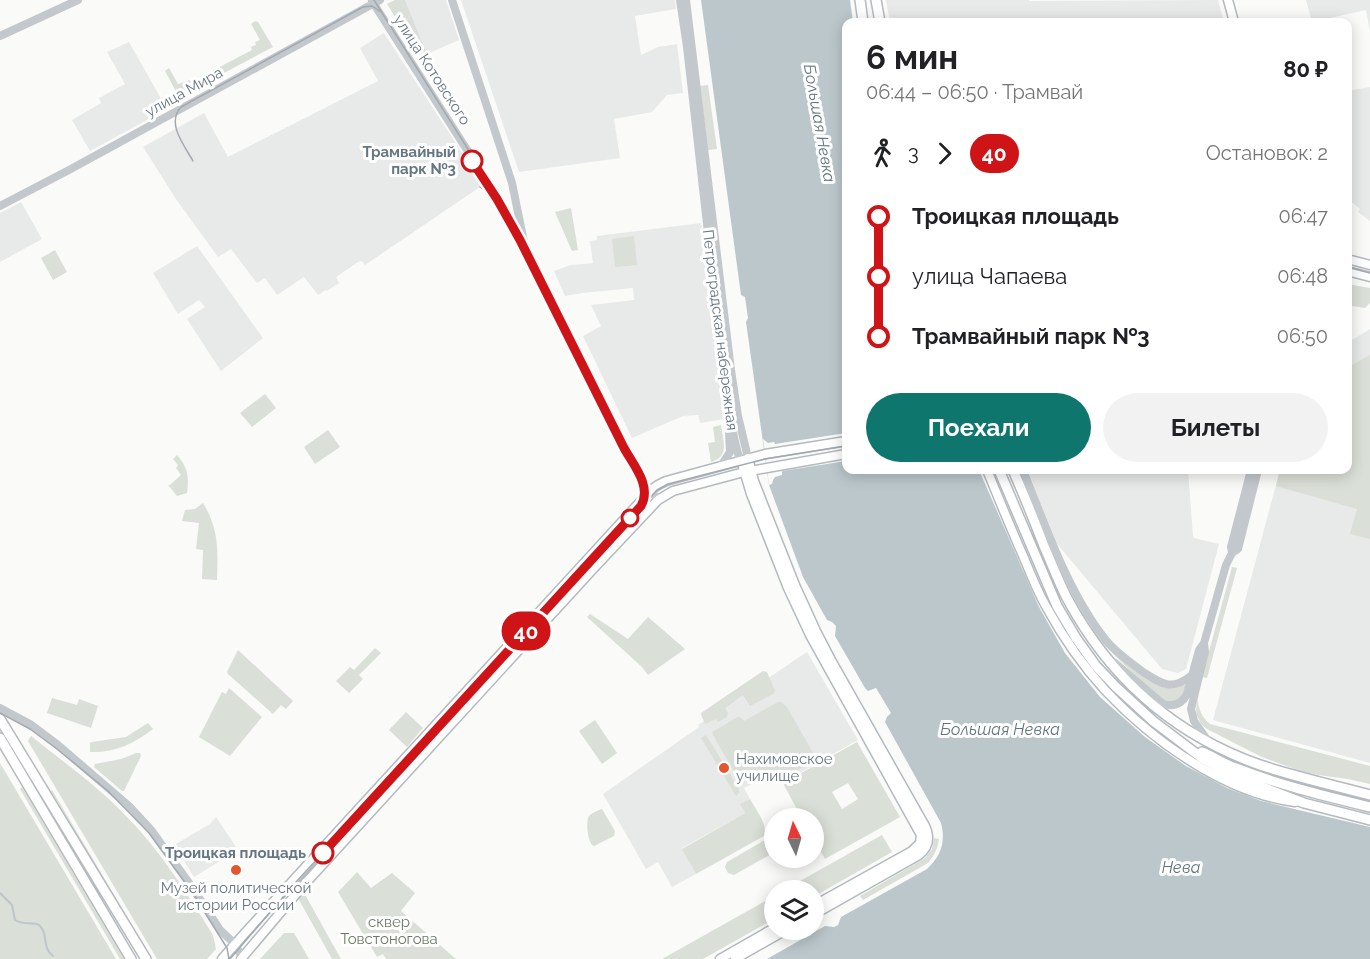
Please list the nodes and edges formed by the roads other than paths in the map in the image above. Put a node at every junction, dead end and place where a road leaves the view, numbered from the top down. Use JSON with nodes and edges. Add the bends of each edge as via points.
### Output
{"nodes":[{"id":1,"x":78,"y":0,"type":"edge"},
{"id":2,"x":452,"y":0,"type":"edge"},
{"id":3,"x":680,"y":0,"type":"edge"},
{"id":4,"x":686,"y":0,"type":"edge"},
{"id":5,"x":860,"y":0,"type":"edge"},
{"id":6,"x":876,"y":0,"type":"edge"},
{"id":7,"x":1228,"y":0,"type":"edge"},
{"id":8,"x":375,"y":1,"type":"edge"},
{"id":9,"x":862,"y":18,"type":"edge"},
{"id":10,"x":879,"y":18,"type":"edge"},
{"id":11,"x":1233,"y":18,"type":"edge"},
{"id":12,"x":0,"y":36,"type":"edge"},
{"id":13,"x":0,"y":206,"type":"edge"},
{"id":14,"x":525,"y":247,"type":"junction"},
{"id":15,"x":1352,"y":260,"type":"edge"},
{"id":16,"x":1370,"y":265,"type":"edge"},
{"id":17,"x":1352,"y":272,"type":"edge"},
{"id":18,"x":1370,"y":277,"type":"edge"},
{"id":19,"x":731,"y":428,"type":"junction"},
{"id":20,"x":842,"y":442,"type":"edge"},
{"id":21,"x":842,"y":455,"type":"edge"},
{"id":22,"x":744,"y":459,"type":"junction"},
{"id":23,"x":721,"y":466,"type":"junction"},
{"id":24,"x":748,"y":471,"type":"junction"},
{"id":25,"x":989,"y":474,"type":"edge"},
{"id":26,"x":1001,"y":474,"type":"edge"},
{"id":27,"x":1015,"y":474,"type":"edge"},
{"id":28,"x":1025,"y":474,"type":"edge"},
{"id":29,"x":1250,"y":474,"type":"edge"},
{"id":30,"x":1257,"y":474,"type":"edge"},
{"id":31,"x":651,"y":490,"type":"junction"},
{"id":32,"x":658,"y":500,"type":"junction"},
{"id":33,"x":1232,"y":553,"type":"junction"},
{"id":34,"x":1204,"y":643,"type":"junction"},
{"id":35,"x":1102,"y":652,"type":"junction"},
{"id":36,"x":1192,"y":675,"type":"junction"},
{"id":37,"x":0,"y":708,"type":"edge"},
{"id":38,"x":0,"y":719,"type":"edge"},
{"id":39,"x":0,"y":738,"type":"edge"},
{"id":40,"x":1209,"y":742,"type":"junction"},
{"id":41,"x":1181,"y":743,"type":"junction"},
{"id":42,"x":1370,"y":789,"type":"edge"},
{"id":43,"x":1354,"y":791,"type":"junction"},
{"id":44,"x":1370,"y":795,"type":"edge"},
{"id":45,"x":1304,"y":803,"type":"junction"},
{"id":46,"x":1370,"y":807,"type":"edge"},
{"id":47,"x":1370,"y":820,"type":"edge"},
{"id":48,"x":924,"y":833,"type":"junction"},
{"id":49,"x":824,"y":900,"type":"edge"},
{"id":50,"x":824,"y":909,"type":"edge"},
{"id":51,"x":764,"y":934,"type":"edge"},
{"id":52,"x":768,"y":940,"type":"edge"},
{"id":53,"x":235,"y":944,"type":"junction"},
{"id":54,"x":241,"y":958,"type":"edge"},
{"id":55,"x":131,"y":959,"type":"edge"},
{"id":56,"x":146,"y":959,"type":"edge"},
{"id":57,"x":222,"y":959,"type":"edge"},
{"id":58,"x":720,"y":959,"type":"edge"},
{"id":59,"x":735,"y":959,"type":"edge"}],
"edges":[{"from":1,"to":12,"type":"street"},
{"from":2,"to":14,"type":"street","via":[[512,183]]},
{"from":3,"to":19,"type":"street","name":"Петроградская набережная"},
{"from":4,"to":22,"type":"street","name":"Петроградская набережная"},
{"from":5,"to":9,"type":"main road"},
{"from":6,"to":10,"type":"main road"},
{"from":7,"to":11,"type":"main road"},
{"from":8,"to":13,"type":"street","name":"улица Мира"},
{"from":8,"to":14,"type":"street","name":"улица Котовского"},
{"from":14,"to":31,"type":"street"},
{"from":15,"to":16,"type":"main road"},
{"from":17,"to":18,"type":"main road"},
{"from":19,"to":22,"type":"street","name":"Петроградская набережная"},
{"from":19,"to":23,"type":"street","via":[[730,452]]},
{"from":20,"to":22,"type":"main road"},
{"from":21,"to":24,"type":"main road"},
{"from":22,"to":23,"type":"main road"},
{"from":22,"to":24,"type":"main road","name":"Петроградская набережная"},
{"from":23,"to":31,"type":"main road","via":[[666,481]]},
{"from":24,"to":32,"type":"main road","via":[[673,491]]},
{"from":24,"to":48,"type":"main road","name":"Петроградская набережная","via":[[755,503],[810,635]]},
{"from":25,"to":45,"type":"main road","via":[[1046,607],[1104,689],[1147,729],[1198,765],[1263,795]]},
{"from":26,"to":41,"type":"main road","via":[[1057,606],[1076,638],[1116,687]]},
{"from":27,"to":35,"type":"main road","via":[[1067,599]]},
{"from":28,"to":36,"type":"street","via":[[1077,596],[1113,648],[1158,682],[1173,685]]},
{"from":29,"to":33,"type":"street"},
{"from":30,"to":33,"type":"street","via":[[1238,549]]},
{"from":31,"to":32,"type":"street"},
{"from":31,"to":53,"type":"main road"},
{"from":32,"to":54,"type":"main road"},
{"from":33,"to":34,"type":"street"},
{"from":34,"to":36,"type":"street"},
{"from":34,"to":40,"type":"street","via":[[1191,709],[1194,721]]},
{"from":35,"to":36,"type":"street","via":[[1169,706],[1184,699]]},
{"from":35,"to":40,"type":"main road","via":[[1124,680],[1159,710]]},
{"from":37,"to":53,"type":"street","via":[[58,744],[129,806],[152,831],[220,930]]},
{"from":38,"to":56,"type":"main road"},
{"from":39,"to":55,"type":"main road"},
{"from":40,"to":43,"type":"main road","via":[[1259,764]]},
{"from":41,"to":45,"type":"main road","via":[[1231,775]]},
{"from":41,"to":46,"type":"main road","via":[[1234,768]]},
{"from":42,"to":43,"type":"main road"},
{"from":43,"to":44,"type":"main road"},
{"from":45,"to":47,"type":"main road"},
{"from":48,"to":49,"type":"main road","via":[[912,850]]},
{"from":48,"to":50,"type":"main road","via":[[927,845],[920,855]]},
{"from":51,"to":58,"type":"main road"},
{"from":52,"to":59,"type":"main road"},
{"from":53,"to":54,"type":"street"},
{"from":53,"to":57,"type":"main road"}]}
